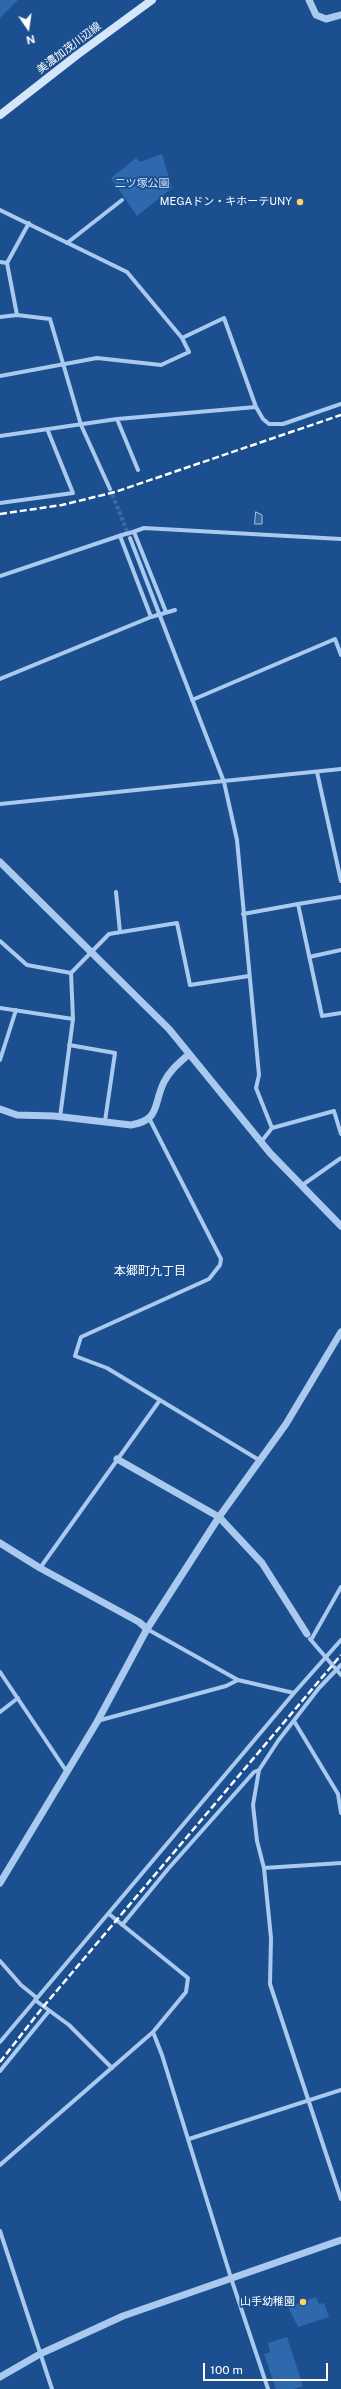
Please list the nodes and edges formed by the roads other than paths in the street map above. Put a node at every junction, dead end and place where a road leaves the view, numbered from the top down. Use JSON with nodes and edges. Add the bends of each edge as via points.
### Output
{"nodes":[{"id":1,"x":152,"y":0,"type":"edge"},
{"id":2,"x":309,"y":0,"type":"edge"},
{"id":3,"x":341,"y":15,"type":"edge"},
{"id":4,"x":0,"y":115,"type":"edge"},
{"id":5,"x":122,"y":200,"type":"dead end"},
{"id":6,"x":0,"y":210,"type":"edge"},
{"id":7,"x":29,"y":223,"type":"junction"},
{"id":8,"x":68,"y":243,"type":"junction"},
{"id":9,"x":0,"y":262,"type":"edge"},
{"id":10,"x":7,"y":262,"type":"junction"},
{"id":11,"x":17,"y":315,"type":"junction"},
{"id":12,"x":0,"y":317,"type":"edge"},
{"id":13,"x":182,"y":338,"type":"junction"},
{"id":14,"x":64,"y":366,"type":"junction"},
{"id":15,"x":0,"y":376,"type":"edge"},
{"id":16,"x":341,"y":404,"type":"edge"},
{"id":17,"x":256,"y":407,"type":"junction"},
{"id":18,"x":117,"y":419,"type":"junction"},
{"id":19,"x":81,"y":425,"type":"junction"},
{"id":20,"x":48,"y":430,"type":"junction"},
{"id":21,"x":0,"y":436,"type":"edge"},
{"id":22,"x":138,"y":470,"type":"dead end"},
{"id":23,"x":110,"y":488,"type":"tunnel mouth"},
{"id":24,"x":0,"y":503,"type":"edge"},
{"id":25,"x":133,"y":532,"type":"junction"},
{"id":26,"x":121,"y":536,"type":"junction"},
{"id":27,"x":130,"y":538,"type":"tunnel mouth"},
{"id":28,"x":341,"y":539,"type":"edge"},
{"id":29,"x":0,"y":576,"type":"edge"},
{"id":30,"x":175,"y":610,"type":"dead end"},
{"id":31,"x":166,"y":612,"type":"junction"},
{"id":32,"x":158,"y":615,"type":"junction"},
{"id":33,"x":151,"y":617,"type":"junction"},
{"id":34,"x":341,"y":656,"type":"edge"},
{"id":35,"x":0,"y":679,"type":"edge"},
{"id":36,"x":192,"y":700,"type":"junction"},
{"id":37,"x":341,"y":769,"type":"edge"},
{"id":38,"x":318,"y":772,"type":"junction"},
{"id":39,"x":224,"y":782,"type":"junction"},
{"id":40,"x":0,"y":804,"type":"edge"},
{"id":41,"x":0,"y":862,"type":"edge"},
{"id":42,"x":341,"y":881,"type":"edge"},
{"id":43,"x":116,"y":892,"type":"dead end"},
{"id":44,"x":341,"y":897,"type":"edge"},
{"id":45,"x":298,"y":904,"type":"junction"},
{"id":46,"x":243,"y":914,"type":"junction"},
{"id":47,"x":120,"y":932,"type":"junction"},
{"id":48,"x":0,"y":941,"type":"edge"},
{"id":49,"x":341,"y":950,"type":"edge"},
{"id":50,"x":91,"y":952,"type":"junction"},
{"id":51,"x":309,"y":957,"type":"junction"},
{"id":52,"x":71,"y":973,"type":"junction"},
{"id":53,"x":249,"y":976,"type":"junction"},
{"id":54,"x":0,"y":1008,"type":"edge"},
{"id":55,"x":16,"y":1010,"type":"junction"},
{"id":56,"x":341,"y":1013,"type":"edge"},
{"id":57,"x":73,"y":1019,"type":"junction"},
{"id":58,"x":69,"y":1044,"type":"junction"},
{"id":59,"x":189,"y":1054,"type":"junction"},
{"id":60,"x":0,"y":1060,"type":"edge"},
{"id":61,"x":0,"y":1109,"type":"edge"},
{"id":62,"x":60,"y":1117,"type":"junction"},
{"id":63,"x":149,"y":1118,"type":"junction"},
{"id":64,"x":105,"y":1121,"type":"junction"},
{"id":65,"x":272,"y":1128,"type":"junction"},
{"id":66,"x":341,"y":1134,"type":"edge"},
{"id":67,"x":261,"y":1142,"type":"junction"},
{"id":68,"x":341,"y":1158,"type":"edge"},
{"id":69,"x":302,"y":1186,"type":"junction"},
{"id":70,"x":341,"y":1226,"type":"edge"},
{"id":71,"x":341,"y":1332,"type":"edge"},
{"id":72,"x":160,"y":1400,"type":"junction"},
{"id":73,"x":117,"y":1459,"type":"junction"},
{"id":74,"x":259,"y":1460,"type":"junction"},
{"id":75,"x":219,"y":1517,"type":"junction"},
{"id":76,"x":0,"y":1542,"type":"edge"},
{"id":77,"x":40,"y":1568,"type":"junction"},
{"id":78,"x":341,"y":1587,"type":"edge"},
{"id":79,"x":147,"y":1629,"type":"junction"},
{"id":80,"x":309,"y":1637,"type":"junction"},
{"id":81,"x":341,"y":1640,"type":"edge"},
{"id":82,"x":328,"y":1657,"type":"junction"},
{"id":83,"x":341,"y":1665,"type":"edge"},
{"id":84,"x":337,"y":1668,"type":"junction"},
{"id":85,"x":0,"y":1672,"type":"edge"},
{"id":86,"x":341,"y":1675,"type":"edge"},
{"id":87,"x":238,"y":1680,"type":"junction"},
{"id":88,"x":294,"y":1693,"type":"junction"},
{"id":89,"x":18,"y":1698,"type":"junction"},
{"id":90,"x":0,"y":1712,"type":"edge"},
{"id":91,"x":294,"y":1721,"type":"junction"},
{"id":92,"x":97,"y":1722,"type":"junction"},
{"id":93,"x":259,"y":1770,"type":"junction"},
{"id":94,"x":67,"y":1772,"type":"junction"},
{"id":95,"x":341,"y":1813,"type":"edge"},
{"id":96,"x":341,"y":1863,"type":"edge"},
{"id":97,"x":264,"y":1868,"type":"junction"},
{"id":98,"x":0,"y":1883,"type":"edge"},
{"id":99,"x":109,"y":1914,"type":"junction"},
{"id":100,"x":122,"y":1925,"type":"junction"},
{"id":101,"x":0,"y":1961,"type":"edge"},
{"id":102,"x":36,"y":1999,"type":"junction"},
{"id":103,"x":49,"y":2011,"type":"junction"},
{"id":104,"x":153,"y":2032,"type":"junction"},
{"id":105,"x":0,"y":2042,"type":"edge"},
{"id":106,"x":112,"y":2068,"type":"junction"},
{"id":107,"x":0,"y":2071,"type":"edge"},
{"id":108,"x":341,"y":2090,"type":"edge"},
{"id":109,"x":308,"y":2101,"type":"junction"},
{"id":110,"x":189,"y":2139,"type":"junction"},
{"id":111,"x":0,"y":2165,"type":"edge"},
{"id":112,"x":341,"y":2199,"type":"edge"},
{"id":113,"x":0,"y":2231,"type":"edge"},
{"id":114,"x":341,"y":2240,"type":"edge"},
{"id":115,"x":231,"y":2278,"type":"junction"},
{"id":116,"x":40,"y":2354,"type":"junction"},
{"id":117,"x":0,"y":2377,"type":"edge"},
{"id":118,"x":52,"y":2389,"type":"edge"},
{"id":119,"x":268,"y":2389,"type":"edge"}],
"edges":[{"from":1,"to":4,"type":"main road","name":"美濃加茂川辺線"},
{"from":2,"to":3,"type":"street","via":[[316,15],[326,19]]},
{"from":5,"to":8,"type":"street"},
{"from":6,"to":7,"type":"street"},
{"from":7,"to":8,"type":"street"},
{"from":7,"to":10,"type":"street"},
{"from":8,"to":13,"type":"street","via":[[127,272]]},
{"from":9,"to":10,"type":"street"},
{"from":10,"to":11,"type":"street"},
{"from":11,"to":12,"type":"street"},
{"from":11,"to":14,"type":"street","via":[[50,319]]},
{"from":13,"to":14,"type":"street","via":[[189,352],[161,365],[98,358]]},
{"from":13,"to":17,"type":"street","via":[[224,318]]},
{"from":14,"to":15,"type":"street"},
{"from":14,"to":19,"type":"street"},
{"from":16,"to":17,"type":"street","via":[[283,424],[269,424]]},
{"from":17,"to":18,"type":"street"},
{"from":18,"to":19,"type":"street"},
{"from":18,"to":22,"type":"street"},
{"from":19,"to":20,"type":"street"},
{"from":19,"to":23,"type":"street"},
{"from":20,"to":21,"type":"street"},
{"from":20,"to":24,"type":"street","via":[[72,493]]},
{"from":25,"to":26,"type":"street","bridge":true},
{"from":25,"to":28,"type":"street","via":[[144,528]]},
{"from":25,"to":31,"type":"street"},
{"from":26,"to":29,"type":"street"},
{"from":26,"to":33,"type":"street"},
{"from":27,"to":32,"type":"street"},
{"from":30,"to":31,"type":"street"},
{"from":31,"to":32,"type":"street"},
{"from":32,"to":33,"type":"street"},
{"from":32,"to":36,"type":"street"},
{"from":33,"to":35,"type":"street"},
{"from":34,"to":36,"type":"street","via":[[335,639]]},
{"from":36,"to":39,"type":"street"},
{"from":37,"to":38,"type":"street"},
{"from":38,"to":39,"type":"street"},
{"from":38,"to":42,"type":"street"},
{"from":39,"to":40,"type":"street"},
{"from":39,"to":46,"type":"street","via":[[237,840]]},
{"from":41,"to":50,"type":"street"},
{"from":43,"to":47,"type":"street"},
{"from":44,"to":45,"type":"street"},
{"from":45,"to":46,"type":"street"},
{"from":45,"to":51,"type":"street"},
{"from":46,"to":53,"type":"street"},
{"from":47,"to":50,"type":"street","via":[[109,934]]},
{"from":47,"to":53,"type":"street","via":[[177,923],[190,985]]},
{"from":48,"to":52,"type":"street","via":[[27,965]]},
{"from":49,"to":51,"type":"street"},
{"from":50,"to":52,"type":"street"},
{"from":50,"to":59,"type":"street","via":[[169,1029]]},
{"from":51,"to":56,"type":"street","via":[[322,1016]]},
{"from":52,"to":57,"type":"street"},
{"from":53,"to":65,"type":"street","via":[[259,1075],[256,1088]]},
{"from":54,"to":55,"type":"street"},
{"from":55,"to":57,"type":"street"},
{"from":55,"to":60,"type":"street"},
{"from":57,"to":58,"type":"street"},
{"from":58,"to":62,"type":"street"},
{"from":58,"to":64,"type":"street","via":[[115,1053]]},
{"from":59,"to":63,"type":"street","via":[[170,1072],[163,1084],[155,1111]]},
{"from":59,"to":67,"type":"street"},
{"from":61,"to":62,"type":"street","via":[[17,1115]]},
{"from":62,"to":64,"type":"street"},
{"from":63,"to":64,"type":"street","via":[[130,1125]]},
{"from":63,"to":72,"type":"street","via":[[221,1259],[220,1265],[209,1279],[81,1337],[75,1356],[107,1368]]},
{"from":65,"to":66,"type":"street","via":[[334,1111]]},
{"from":65,"to":67,"type":"street"},
{"from":67,"to":69,"type":"street"},
{"from":68,"to":69,"type":"street"},
{"from":69,"to":70,"type":"street"},
{"from":71,"to":74,"type":"street","via":[[286,1424]]},
{"from":72,"to":73,"type":"street"},
{"from":72,"to":74,"type":"street"},
{"from":73,"to":75,"type":"street"},
{"from":73,"to":77,"type":"street"},
{"from":74,"to":75,"type":"street"},
{"from":75,"to":79,"type":"street"},
{"from":75,"to":80,"type":"street","via":[[262,1563]]},
{"from":76,"to":77,"type":"street"},
{"from":77,"to":79,"type":"street"},
{"from":78,"to":80,"type":"street"},
{"from":79,"to":87,"type":"street"},
{"from":79,"to":92,"type":"street"},
{"from":80,"to":82,"type":"street"},
{"from":81,"to":82,"type":"street"},
{"from":82,"to":84,"type":"street"},
{"from":82,"to":88,"type":"street"},
{"from":83,"to":84,"type":"street"},
{"from":84,"to":86,"type":"street"},
{"from":84,"to":91,"type":"street"},
{"from":85,"to":89,"type":"street"},
{"from":87,"to":88,"type":"street"},
{"from":87,"to":92,"type":"street","via":[[226,1686]]},
{"from":88,"to":99,"type":"street"},
{"from":89,"to":90,"type":"street"},
{"from":89,"to":94,"type":"street"},
{"from":91,"to":93,"type":"street"},
{"from":91,"to":95,"type":"street","via":[[338,1794]]},
{"from":92,"to":94,"type":"street"},
{"from":93,"to":97,"type":"street","via":[[253,1805],[257,1841]]},
{"from":93,"to":100,"type":"street","via":[[254,1772],[219,1811]]},
{"from":94,"to":98,"type":"street"},
{"from":96,"to":97,"type":"street"},
{"from":97,"to":109,"type":"street","via":[[271,1938],[270,1984]]},
{"from":99,"to":100,"type":"street"},
{"from":99,"to":102,"type":"street"},
{"from":100,"to":104,"type":"street","via":[[188,1978],[186,1992]]},
{"from":101,"to":102,"type":"street"},
{"from":102,"to":103,"type":"street"},
{"from":102,"to":105,"type":"street"},
{"from":103,"to":106,"type":"street","via":[[69,2025]]},
{"from":103,"to":107,"type":"street"},
{"from":104,"to":106,"type":"street"},
{"from":104,"to":110,"type":"street"},
{"from":106,"to":111,"type":"street"},
{"from":108,"to":109,"type":"street"},
{"from":109,"to":110,"type":"street"},
{"from":109,"to":112,"type":"street"},
{"from":110,"to":115,"type":"street"},
{"from":113,"to":116,"type":"street"},
{"from":114,"to":115,"type":"street"},
{"from":115,"to":116,"type":"street","via":[[124,2316]]},
{"from":115,"to":119,"type":"street"},
{"from":116,"to":117,"type":"street"},
{"from":116,"to":118,"type":"street"}]}
